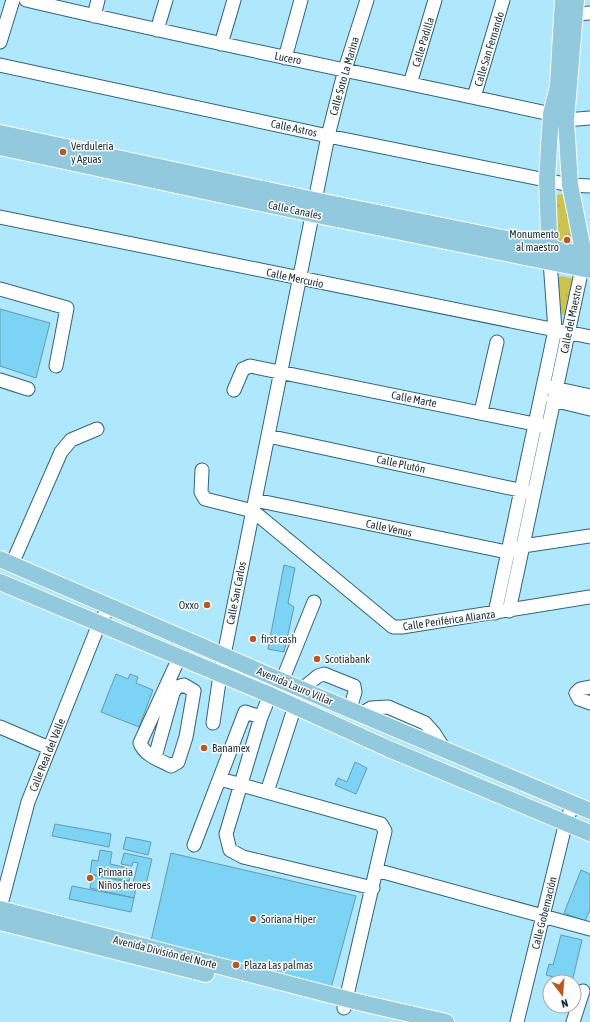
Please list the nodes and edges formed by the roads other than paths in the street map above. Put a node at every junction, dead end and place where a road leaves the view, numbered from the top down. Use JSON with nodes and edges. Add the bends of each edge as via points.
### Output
{"nodes":[{"id":1,"x":13,"y":0,"type":"edge"},
{"id":2,"x":26,"y":0,"type":"edge"},
{"id":3,"x":98,"y":0,"type":"edge"},
{"id":4,"x":166,"y":0,"type":"edge"},
{"id":5,"x":234,"y":0,"type":"edge"},
{"id":6,"x":301,"y":0,"type":"edge"},
{"id":7,"x":367,"y":0,"type":"edge"},
{"id":8,"x":435,"y":0,"type":"edge"},
{"id":9,"x":503,"y":0,"type":"edge"},
{"id":10,"x":574,"y":8,"type":"edge"},
{"id":11,"x":94,"y":16,"type":"junction"},
{"id":12,"x":157,"y":30,"type":"junction"},
{"id":13,"x":0,"y":42,"type":"edge"},
{"id":14,"x":221,"y":44,"type":"junction"},
{"id":15,"x":285,"y":58,"type":"junction"},
{"id":16,"x":0,"y":65,"type":"edge"},
{"id":17,"x":345,"y":69,"type":"junction"},
{"id":18,"x":410,"y":84,"type":"junction"},
{"id":19,"x":474,"y":97,"type":"junction"},
{"id":20,"x":551,"y":114,"type":"junction"},
{"id":21,"x":590,"y":118,"type":"edge"},
{"id":22,"x":566,"y":120,"type":"junction"},
{"id":23,"x":0,"y":133,"type":"edge"},
{"id":24,"x":328,"y":136,"type":"junction"},
{"id":25,"x":0,"y":147,"type":"edge"},
{"id":26,"x":547,"y":180,"type":"junction"},
{"id":27,"x":570,"y":185,"type":"junction"},
{"id":28,"x":590,"y":186,"type":"edge"},
{"id":29,"x":313,"y":207,"type":"junction"},
{"id":30,"x":0,"y":217,"type":"edge"},
{"id":31,"x":550,"y":255,"type":"junction"},
{"id":32,"x":586,"y":262,"type":"edge"},
{"id":33,"x":299,"y":278,"type":"junction"},
{"id":34,"x":0,"y":289,"type":"edge"},
{"id":35,"x":561,"y":331,"type":"junction"},
{"id":36,"x":590,"y":337,"type":"edge"},
{"id":37,"x":498,"y":342,"type":"dead end"},
{"id":38,"x":56,"y":366,"type":"dead end"},
{"id":39,"x":280,"y":372,"type":"junction"},
{"id":40,"x":0,"y":380,"type":"edge"},
{"id":41,"x":28,"y":389,"type":"dead end"},
{"id":42,"x":234,"y":390,"type":"dead end"},
{"id":43,"x":551,"y":392,"type":"junction"},
{"id":44,"x":590,"y":396,"type":"edge"},
{"id":45,"x":590,"y":409,"type":"edge"},
{"id":46,"x":481,"y":412,"type":"junction"},
{"id":47,"x":542,"y":425,"type":"junction"},
{"id":48,"x":97,"y":429,"type":"dead end"},
{"id":49,"x":268,"y":436,"type":"junction"},
{"id":50,"x":202,"y":470,"type":"dead end"},
{"id":51,"x":521,"y":489,"type":"junction"},
{"id":52,"x":534,"y":494,"type":"junction"},
{"id":53,"x":254,"y":506,"type":"junction"},
{"id":54,"x":590,"y":536,"type":"edge"},
{"id":55,"x":523,"y":546,"type":"junction"},
{"id":56,"x":507,"y":552,"type":"junction"},
{"id":57,"x":6,"y":561,"type":"edge"},
{"id":58,"x":0,"y":582,"type":"edge"},
{"id":59,"x":590,"y":597,"type":"edge"},
{"id":60,"x":314,"y":602,"type":"dead end"},
{"id":61,"x":109,"y":607,"type":"junction"},
{"id":62,"x":509,"y":611,"type":"junction"},
{"id":63,"x":495,"y":613,"type":"junction"},
{"id":64,"x":99,"y":624,"type":"junction"},
{"id":65,"x":224,"y":655,"type":"junction"},
{"id":66,"x":179,"y":658,"type":"junction"},
{"id":67,"x":220,"y":675,"type":"junction"},
{"id":68,"x":282,"y":681,"type":"junction"},
{"id":69,"x":590,"y":687,"type":"edge"},
{"id":70,"x":302,"y":689,"type":"junction"},
{"id":71,"x":270,"y":695,"type":"junction"},
{"id":72,"x":590,"y":703,"type":"edge"},
{"id":73,"x":295,"y":706,"type":"junction"},
{"id":74,"x":355,"y":711,"type":"junction"},
{"id":75,"x":261,"y":717,"type":"junction"},
{"id":76,"x":213,"y":723,"type":"dead end"},
{"id":77,"x":0,"y":727,"type":"edge"},
{"id":78,"x":399,"y":730,"type":"junction"},
{"id":79,"x":49,"y":748,"type":"junction"},
{"id":80,"x":389,"y":749,"type":"junction"},
{"id":81,"x":444,"y":749,"type":"junction"},
{"id":82,"x":155,"y":757,"type":"junction"},
{"id":83,"x":220,"y":779,"type":"junction"},
{"id":84,"x":240,"y":785,"type":"junction"},
{"id":85,"x":267,"y":792,"type":"junction"},
{"id":86,"x":573,"y":804,"type":"junction"},
{"id":87,"x":590,"y":811,"type":"edge"},
{"id":88,"x":566,"y":822,"type":"junction"},
{"id":89,"x":590,"y":833,"type":"edge"},
{"id":90,"x":194,"y":845,"type":"dead end"},
{"id":91,"x":376,"y":870,"type":"junction"},
{"id":92,"x":373,"y":888,"type":"junction"},
{"id":93,"x":0,"y":909,"type":"edge"},
{"id":94,"x":544,"y":917,"type":"junction"},
{"id":95,"x":0,"y":922,"type":"edge"},
{"id":96,"x":590,"y":929,"type":"edge"},
{"id":97,"x":583,"y":991,"type":"dead end"},
{"id":98,"x":346,"y":1003,"type":"junction"},
{"id":99,"x":400,"y":1022,"type":"edge"},
{"id":100,"x":446,"y":1022,"type":"edge"},
{"id":101,"x":517,"y":1022,"type":"edge"},
{"id":102,"x":573,"y":1022,"type":"edge"}],
"edges":[{"from":1,"to":13,"type":"street"},
{"from":2,"to":11,"type":"street","name":"Lucero"},
{"from":3,"to":11,"type":"street"},
{"from":4,"to":12,"type":"street"},
{"from":5,"to":14,"type":"street"},
{"from":6,"to":15,"type":"street"},
{"from":7,"to":17,"type":"street","name":"Calle Soto La Marina"},
{"from":8,"to":18,"type":"street","name":"Calle Padilla"},
{"from":9,"to":19,"type":"street","name":"Calle San Fernando"},
{"from":10,"to":20,"type":"main road","name":"Calle del Maestro"},
{"from":10,"to":22,"type":"main road","name":"Calle del Maestro"},
{"from":11,"to":12,"type":"street","name":"Lucero"},
{"from":12,"to":14,"type":"street","name":"Lucero"},
{"from":14,"to":15,"type":"street","name":"Lucero"},
{"from":15,"to":17,"type":"street","name":"Lucero"},
{"from":16,"to":24,"type":"street","name":"Calle Astros"},
{"from":17,"to":18,"type":"street","name":"Lucero"},
{"from":17,"to":24,"type":"street","name":"Calle Soto La Marina"},
{"from":18,"to":19,"type":"street","name":"Lucero"},
{"from":19,"to":20,"type":"street","name":"Lucero"},
{"from":20,"to":22,"type":"street","name":"Lucero"},
{"from":20,"to":26,"type":"main road","name":"Calle del Maestro"},
{"from":21,"to":22,"type":"street"},
{"from":22,"to":27,"type":"main road","name":"Calle del Maestro"},
{"from":23,"to":29,"type":"main road","name":"Calle Canales"},
{"from":24,"to":26,"type":"street","name":"Calle Astros"},
{"from":24,"to":29,"type":"street","name":"Calle Soto La Marina"},
{"from":25,"to":29,"type":"main road","name":"Calle Canales"},
{"from":26,"to":27,"type":"street","name":"Calle Astros"},
{"from":26,"to":31,"type":"main road","name":"Calle del Maestro"},
{"from":27,"to":28,"type":"street","name":"Calle Astros"},
{"from":27,"to":32,"type":"main road","name":"Calle del Maestro"},
{"from":29,"to":31,"type":"main road","name":"Calle Canales"},
{"from":29,"to":33,"type":"street","name":"Calle San Carlos"},
{"from":30,"to":33,"type":"street","name":"Calle Mercurio"},
{"from":31,"to":32,"type":"main road","name":"Calle Canales"},
{"from":31,"to":35,"type":"street","name":"Calle del Maestro"},
{"from":32,"to":35,"type":"street","name":"Calle del Maestro"},
{"from":33,"to":35,"type":"street","name":"Calle Mercurio"},
{"from":33,"to":39,"type":"street","name":"Calle San Carlos"},
{"from":34,"to":38,"type":"street","via":[[66,308]]},
{"from":35,"to":36,"type":"street","name":"Calle Mercurio"},
{"from":35,"to":43,"type":"street","name":"Calle del Maestro"},
{"from":37,"to":46,"type":"street"},
{"from":39,"to":42,"type":"street","via":[[250,366],[243,369]]},
{"from":39,"to":46,"type":"street","name":"Calle Marte"},
{"from":39,"to":49,"type":"street","name":"Calle San Carlos"},
{"from":40,"to":41,"type":"street"},
{"from":43,"to":44,"type":"street"},
{"from":43,"to":45,"type":"street"},
{"from":43,"to":47,"type":"street","name":"Calle del Maestro"},
{"from":46,"to":47,"type":"street","name":"Calle Marte"},
{"from":47,"to":51,"type":"street","name":"Calle del Maestro"},
{"from":47,"to":52,"type":"street","name":"Calle del Maestro"},
{"from":48,"to":57,"type":"street","via":[[71,440],[61,452]]},
{"from":49,"to":51,"type":"street","name":"Calle Plutón"},
{"from":49,"to":53,"type":"street","name":"Calle San Carlos"},
{"from":50,"to":53,"type":"street","via":[[201,492],[206,499]]},
{"from":51,"to":52,"type":"street","name":"Calle Plutón"},
{"from":51,"to":56,"type":"street","name":"Calle del Maestro"},
{"from":52,"to":55,"type":"street","name":"Calle del Maestro"},
{"from":53,"to":56,"type":"street","name":"Calle Venus"},
{"from":53,"to":63,"type":"street","name":"Calle Periférica Alianza","via":[[393,627]]},
{"from":53,"to":65,"type":"street","name":"Calle San Carlos"},
{"from":54,"to":55,"type":"street"},
{"from":55,"to":56,"type":"street"},
{"from":55,"to":62,"type":"street","name":"Calle del Maestro"},
{"from":56,"to":63,"type":"street","name":"Calle del Maestro"},
{"from":57,"to":61,"type":"main road","name":"Avenida Lauro Villar"},
{"from":58,"to":64,"type":"main road","name":"Avenida Lauro Villar"},
{"from":59,"to":62,"type":"street","name":"Calle Periférica Alianza"},
{"from":60,"to":68,"type":"street"},
{"from":61,"to":64,"type":"street","name":"Calle Real del Valle"},
{"from":61,"to":65,"type":"main road","name":"Avenida Lauro Villar"},
{"from":62,"to":63,"type":"street","name":"Calle Periférica Alianza"},
{"from":64,"to":66,"type":"main road","name":"Avenida Lauro Villar"},
{"from":64,"to":79,"type":"street","name":"Calle Real del Valle"},
{"from":65,"to":67,"type":"street","name":"Calle San Carlos"},
{"from":65,"to":68,"type":"main road","name":"Avenida Lauro Villar"},
{"from":66,"to":67,"type":"main road","name":"Avenida Lauro Villar"},
{"from":66,"to":82,"type":"street","via":[[140,743],[143,750]]},
{"from":67,"to":71,"type":"main road","name":"Avenida Lauro Villar"},
{"from":67,"to":76,"type":"street","name":"Calle San Carlos"},
{"from":68,"to":70,"type":"main road","name":"Avenida Lauro Villar"},
{"from":69,"to":72,"type":"street","via":[[580,689],[576,693],[579,699]]},
{"from":70,"to":74,"type":"main road","name":"Avenida Lauro Villar"},
{"from":70,"to":74,"type":"street","via":[[324,674],[354,686]]},
{"from":71,"to":73,"type":"main road","name":"Avenida Lauro Villar"},
{"from":71,"to":75,"type":"street"},
{"from":73,"to":80,"type":"main road","name":"Avenida Lauro Villar"},
{"from":73,"to":85,"type":"street"},
{"from":74,"to":78,"type":"main road","name":"Avenida Lauro Villar"},
{"from":74,"to":81,"type":"street","via":[[388,707],[425,723]]},
{"from":75,"to":83,"type":"street","via":[[245,712]]},
{"from":75,"to":84,"type":"street"},
{"from":77,"to":79,"type":"street"},
{"from":78,"to":80,"type":"main road"},
{"from":78,"to":81,"type":"main road","name":"Avenida Lauro Villar"},
{"from":79,"to":93,"type":"street","name":"Calle Real del Valle","via":[[28,802]]},
{"from":80,"to":88,"type":"main road","name":"Avenida Lauro Villar"},
{"from":81,"to":86,"type":"main road","name":"Avenida Lauro Villar"},
{"from":82,"to":82,"type":"street","via":[[171,766],[178,762],[186,737],[194,691],[184,685],[177,686],[173,693]]},
{"from":83,"to":84,"type":"street"},
{"from":83,"to":90,"type":"street"},
{"from":84,"to":85,"type":"street"},
{"from":84,"to":92,"type":"street","via":[[226,834],[230,850],[243,857]]},
{"from":85,"to":91,"type":"street","via":[[381,824],[385,831]]},
{"from":86,"to":87,"type":"main road","name":"Avenida Lauro Villar"},
{"from":86,"to":88,"type":"street","name":"Calle Gobernación"},
{"from":88,"to":89,"type":"main road","name":"Avenida Lauro Villar"},
{"from":88,"to":94,"type":"street","name":"Calle Gobernación"},
{"from":91,"to":92,"type":"street"},
{"from":91,"to":94,"type":"street"},
{"from":92,"to":98,"type":"street"},
{"from":93,"to":98,"type":"main road","name":"Avenida División del Norte"},
{"from":94,"to":96,"type":"street"},
{"from":94,"to":101,"type":"street","name":"Calle Gobernación"},
{"from":95,"to":98,"type":"main road","name":"Avenida División del Norte"},
{"from":97,"to":102,"type":"street"},
{"from":98,"to":99,"type":"main road","name":"Avenida División del Norte"},
{"from":98,"to":100,"type":"main road","name":"Avenida División del Norte"}]}
